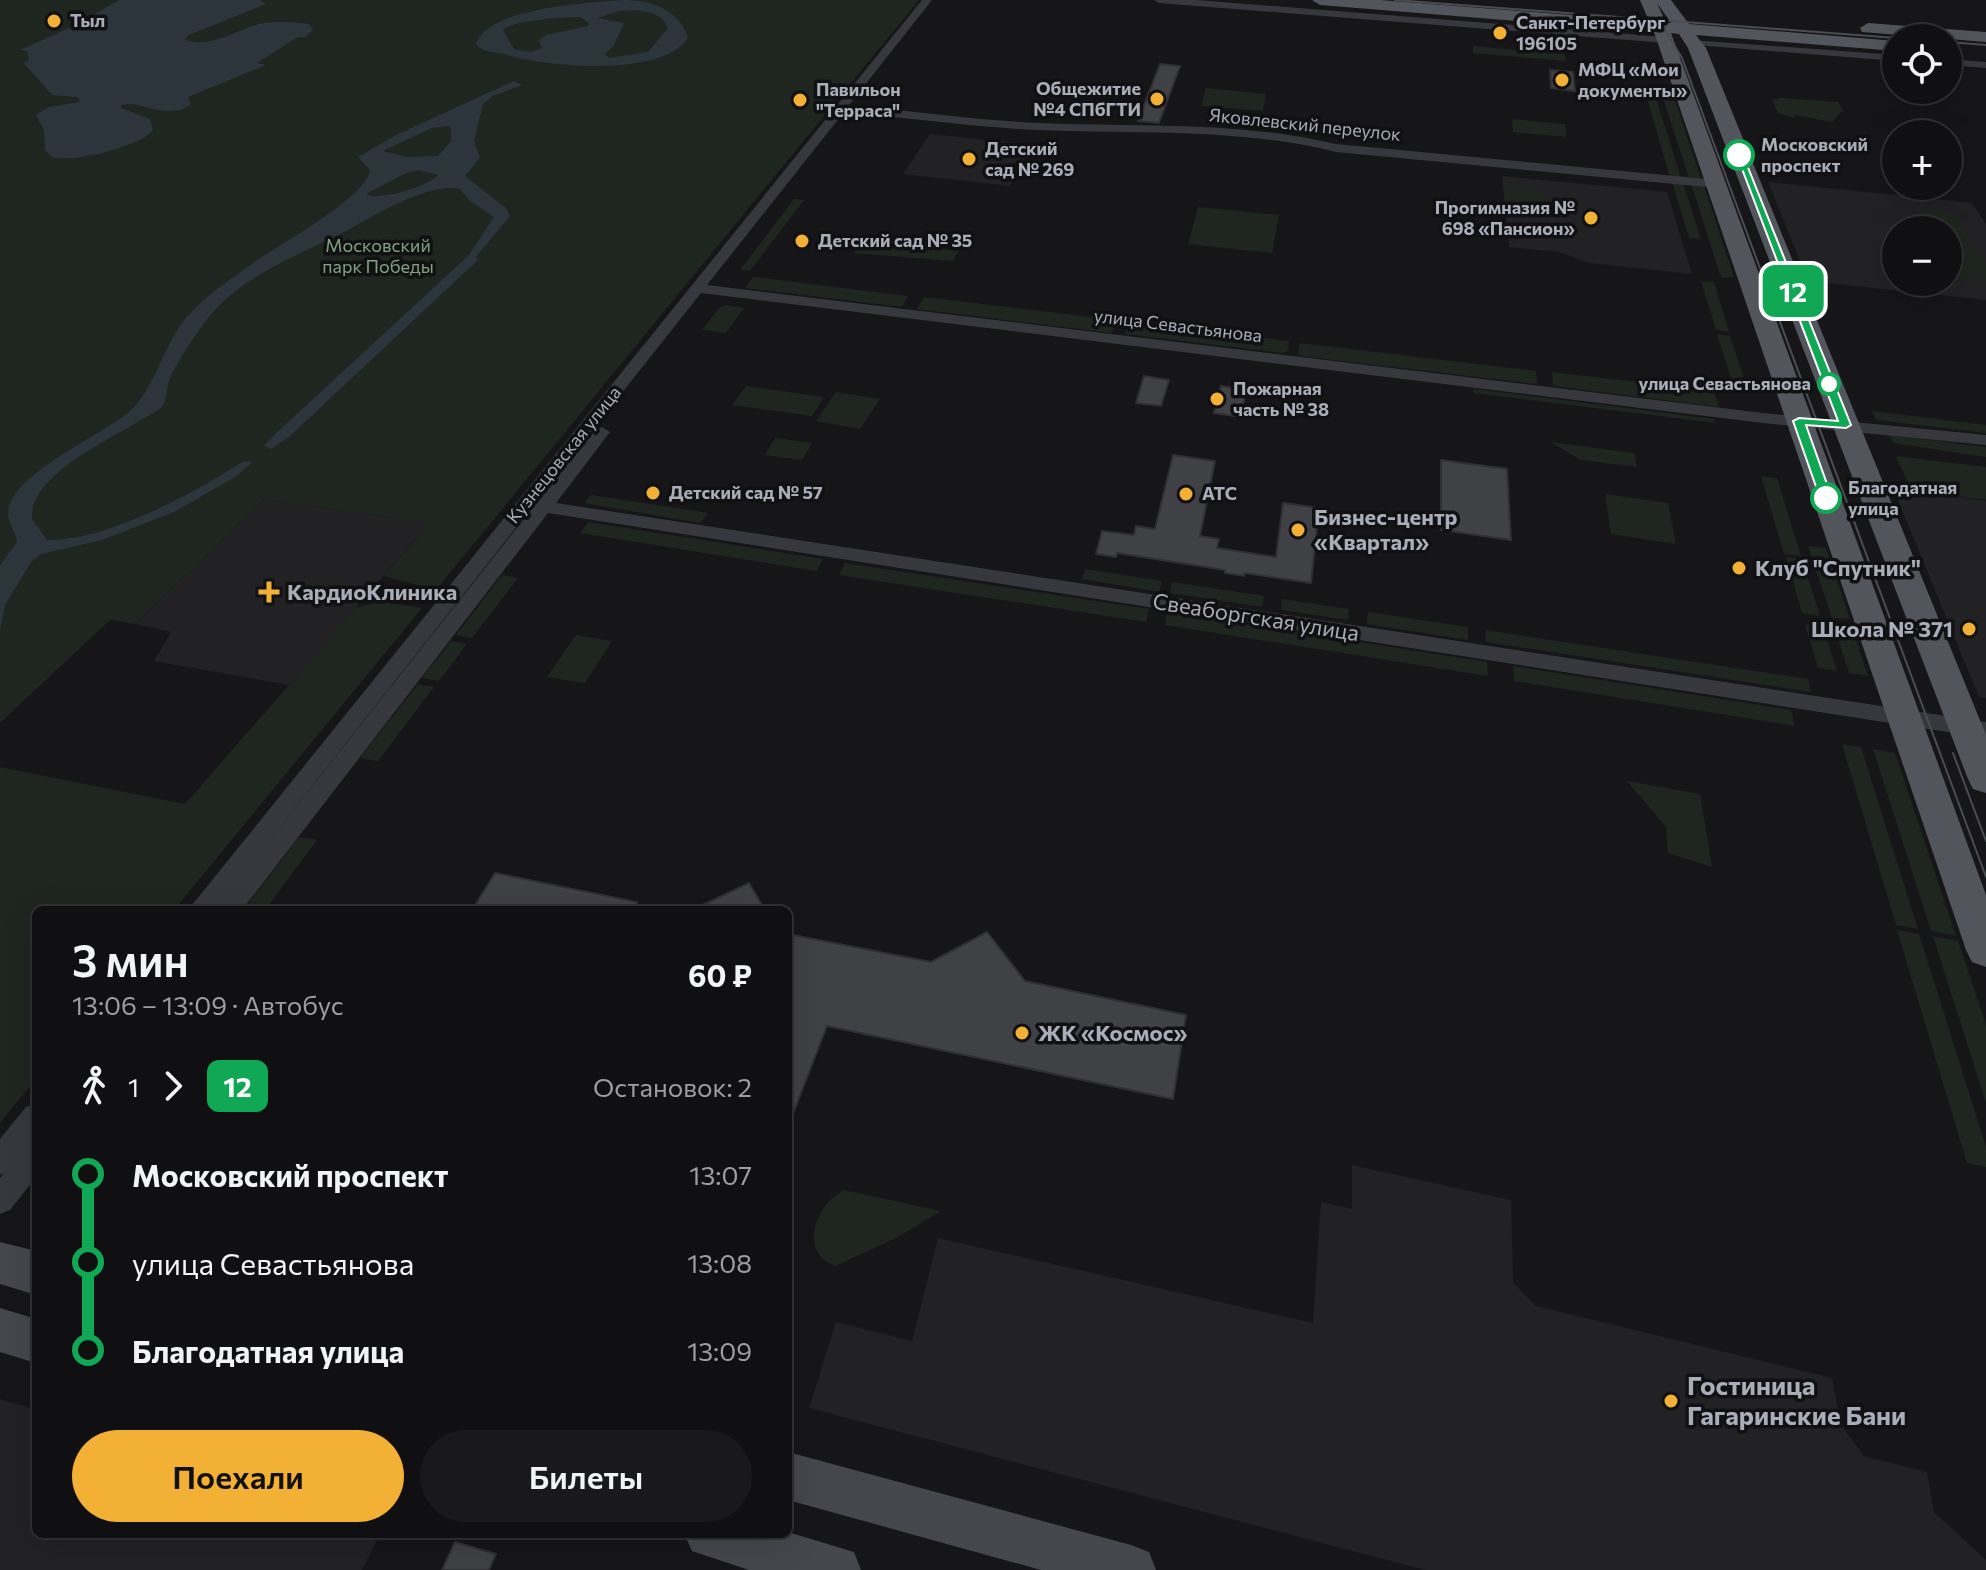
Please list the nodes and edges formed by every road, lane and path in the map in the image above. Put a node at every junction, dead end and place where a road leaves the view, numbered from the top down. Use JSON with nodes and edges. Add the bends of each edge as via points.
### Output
{"nodes":[{"id":1,"x":927,"y":0,"type":"edge"},
{"id":2,"x":940,"y":0,"type":"edge"},
{"id":3,"x":1159,"y":0,"type":"edge"},
{"id":4,"x":1320,"y":0,"type":"edge"},
{"id":5,"x":1483,"y":0,"type":"edge"},
{"id":6,"x":1661,"y":16,"type":"edge"},
{"id":7,"x":1691,"y":36,"type":"junction"},
{"id":8,"x":1986,"y":37,"type":"edge"},
{"id":9,"x":1882,"y":45,"type":"edge"},
{"id":10,"x":1962,"y":51,"type":"edge"},
{"id":11,"x":1986,"y":53,"type":"edge"},
{"id":12,"x":1882,"y":56,"type":"edge"},
{"id":13,"x":1962,"y":63,"type":"edge"},
{"id":14,"x":1986,"y":65,"type":"edge"},
{"id":15,"x":849,"y":109,"type":"junction"},
{"id":16,"x":1717,"y":184,"type":"junction"},
{"id":17,"x":1743,"y":254,"type":"junction"},
{"id":18,"x":1780,"y":258,"type":"junction"},
{"id":19,"x":706,"y":289,"type":"junction"},
{"id":20,"x":1799,"y":421,"type":"junction"},
{"id":21,"x":1846,"y":425,"type":"junction"},
{"id":22,"x":1986,"y":440,"type":"edge"},
{"id":23,"x":534,"y":505,"type":"junction"},
{"id":24,"x":1903,"y":718,"type":"junction"},
{"id":25,"x":1976,"y":729,"type":"edge"},
{"id":26,"x":1986,"y":779,"type":"edge"},
{"id":27,"x":203,"y":906,"type":"edge"},
{"id":28,"x":231,"y":906,"type":"edge"},
{"id":29,"x":1986,"y":950,"type":"edge"},
{"id":30,"x":32,"y":1121,"type":"edge"},
{"id":31,"x":32,"y":1160,"type":"edge"},
{"id":32,"x":0,"y":1161,"type":"edge"},
{"id":33,"x":0,"y":1200,"type":"edge"},
{"id":34,"x":0,"y":1263,"type":"edge"},
{"id":35,"x":32,"y":1272,"type":"edge"},
{"id":36,"x":0,"y":1330,"type":"edge"},
{"id":37,"x":32,"y":1340,"type":"edge"},
{"id":38,"x":792,"y":1477,"type":"edge"},
{"id":39,"x":723,"y":1538,"type":"edge"},
{"id":40,"x":836,"y":1570,"type":"edge"},
{"id":41,"x":1131,"y":1570,"type":"edge"}],
"edges":[{"from":1,"to":15,"type":"street","name":"Кузнецовская улица"},
{"from":2,"to":15,"type":"street","name":"Кузнецовская улица"},
{"from":3,"to":6,"type":"street"},
{"from":4,"to":6,"type":"main road"},
{"from":5,"to":6,"type":"main road"},
{"from":6,"to":7,"type":"main road"},
{"from":6,"to":8,"type":"main road"},
{"from":6,"to":16,"type":"main road"},
{"from":7,"to":9,"type":"main road"},
{"from":7,"to":12,"type":"street"},
{"from":7,"to":18,"type":"main road"},
{"from":10,"to":11,"type":"main road"},
{"from":13,"to":14,"type":"street"},
{"from":15,"to":16,"type":"street","name":"Яковлевский переулок","via":[[1034,126],[1222,132]]},
{"from":15,"to":19,"type":"street","name":"Кузнецовская улица"},
{"from":16,"to":17,"type":"main road"},
{"from":17,"to":18,"type":"main road"},
{"from":17,"to":20,"type":"main road"},
{"from":18,"to":21,"type":"main road"},
{"from":19,"to":20,"type":"street","name":"улица Севастьянова"},
{"from":19,"to":23,"type":"street","name":"Кузнецовская улица"},
{"from":20,"to":21,"type":"street","name":"улица Севастьянова"},
{"from":20,"to":24,"type":"main road"},
{"from":21,"to":22,"type":"street","name":"улица Севастьянова"},
{"from":21,"to":25,"type":"main road"},
{"from":23,"to":24,"type":"street","name":"Свеаборгская улица"},
{"from":23,"to":27,"type":"street","name":"Кузнецовская улица"},
{"from":23,"to":28,"type":"street","name":"Кузнецовская улица"},
{"from":24,"to":25,"type":"street","name":"Свеаборгская улица"},
{"from":24,"to":29,"type":"main road"},
{"from":25,"to":26,"type":"main road"},
{"from":30,"to":32,"type":"street"},
{"from":31,"to":33,"type":"street"},
{"from":34,"to":35,"type":"main road"},
{"from":36,"to":37,"type":"main road"},
{"from":38,"to":41,"type":"main road"},
{"from":39,"to":40,"type":"main road"}]}
